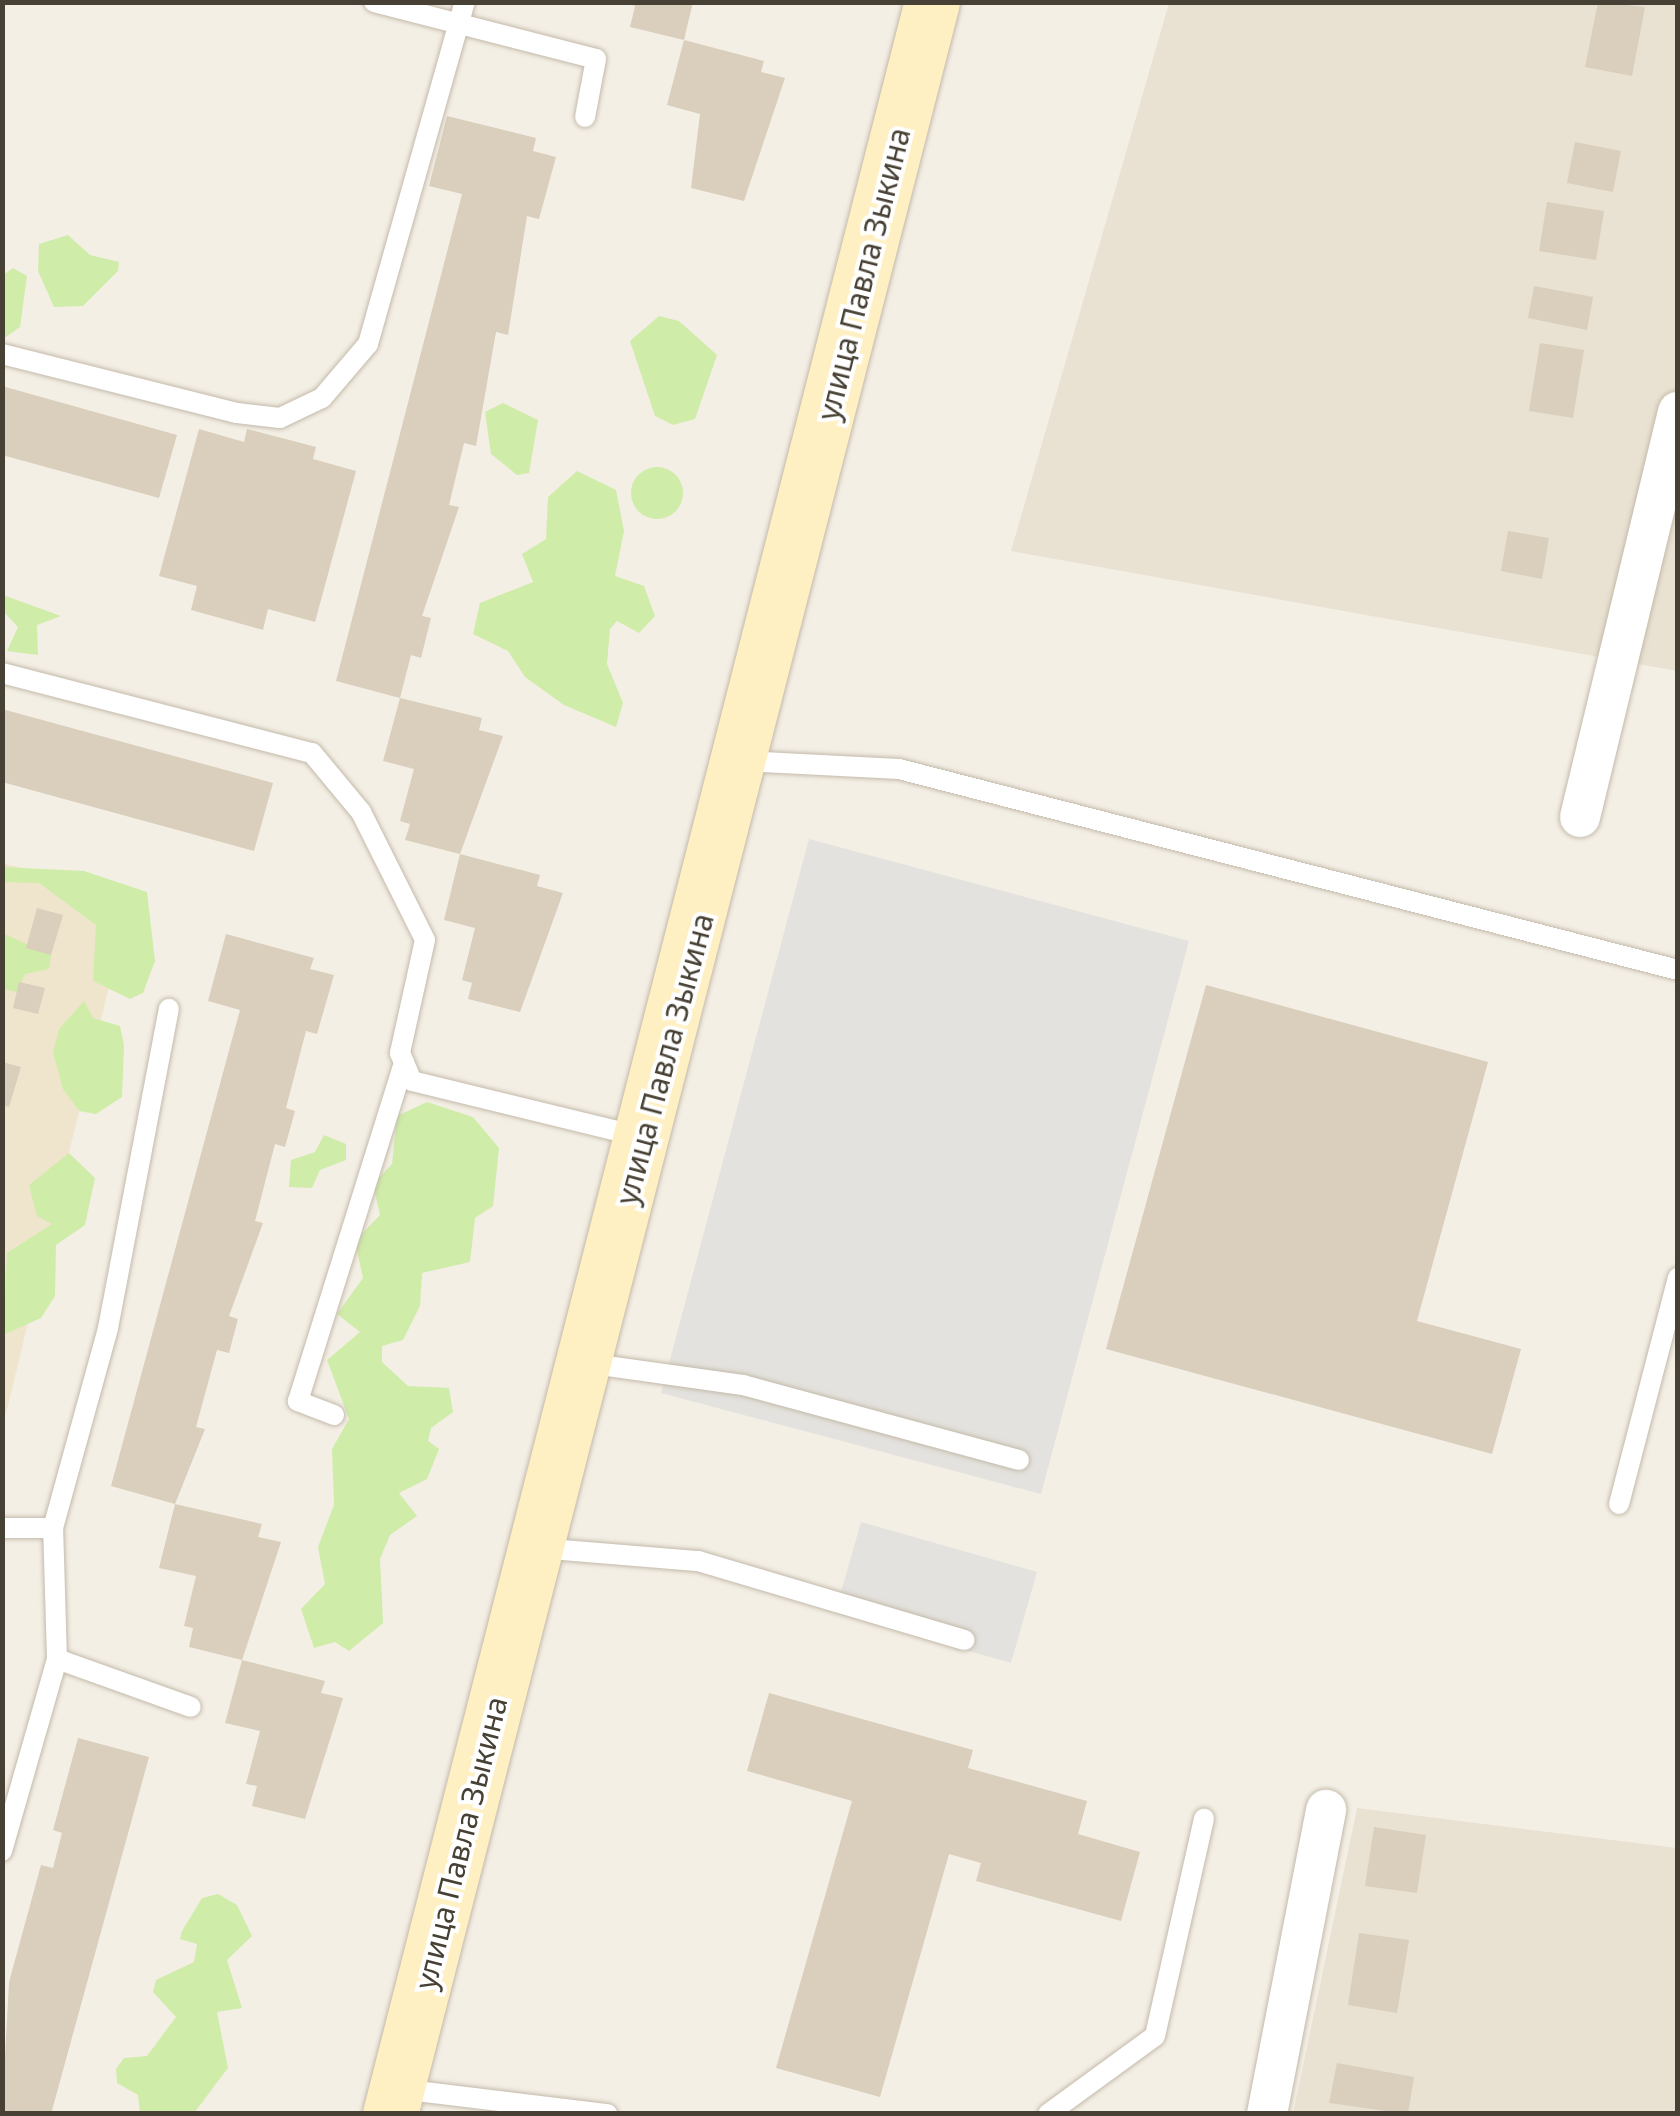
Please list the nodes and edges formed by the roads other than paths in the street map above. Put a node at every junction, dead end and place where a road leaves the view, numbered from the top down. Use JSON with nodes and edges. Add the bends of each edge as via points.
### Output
{"nodes":[{"id":1,"x":374,"y":2,"type":"edge"},
{"id":2,"x":465,"y":2,"type":"edge"},
{"id":3,"x":932,"y":2,"type":"edge"},
{"id":4,"x":458,"y":25,"type":"junction"},
{"id":5,"x":585,"y":117,"type":"dead end"},
{"id":6,"x":2,"y":354,"type":"edge"},
{"id":7,"x":1678,"y":412,"type":"edge"},
{"id":8,"x":1668,"y":495,"type":"edge"},
{"id":9,"x":2,"y":674,"type":"edge"},
{"id":10,"x":743,"y":761,"type":"junction"},
{"id":11,"x":1580,"y":817,"type":"dead end"},
{"id":12,"x":1678,"y":970,"type":"edge"},
{"id":13,"x":170,"y":1009,"type":"dead end"},
{"id":14,"x":404,"y":1062,"type":"junction"},
{"id":15,"x":645,"y":1138,"type":"junction"},
{"id":16,"x":1678,"y":1278,"type":"edge"},
{"id":17,"x":586,"y":1363,"type":"junction"},
{"id":18,"x":334,"y":1415,"type":"dead end"},
{"id":19,"x":1020,"y":1460,"type":"dead end"},
{"id":20,"x":1618,"y":1504,"type":"dead end"},
{"id":21,"x":2,"y":1528,"type":"edge"},
{"id":22,"x":53,"y":1528,"type":"junction"},
{"id":23,"x":537,"y":1548,"type":"junction"},
{"id":24,"x":965,"y":1640,"type":"dead end"},
{"id":25,"x":57,"y":1658,"type":"junction"},
{"id":26,"x":190,"y":1707,"type":"dead end"},
{"id":27,"x":1326,"y":1810,"type":"dead end"},
{"id":28,"x":1204,"y":1818,"type":"dead end"},
{"id":29,"x":2,"y":1850,"type":"edge"},
{"id":30,"x":394,"y":2101,"type":"edge"},
{"id":31,"x":608,"y":2114,"type":"edge"},
{"id":32,"x":1048,"y":2114,"type":"edge"},
{"id":33,"x":1266,"y":2114,"type":"edge"}],
"edges":[{"from":1,"to":4,"type":"lane"},
{"from":2,"to":4,"type":"lane"},
{"from":3,"to":10,"type":"main road","name":"улица Павла Зыкина"},
{"from":4,"to":5,"type":"lane","via":[[596,59]]},
{"from":4,"to":6,"type":"lane","via":[[368,344],[322,398],[280,418],[237,414]]},
{"from":7,"to":8,"type":"street"},
{"from":8,"to":11,"type":"street"},
{"from":9,"to":14,"type":"lane","via":[[312,753],[361,812],[425,940]]},
{"from":10,"to":12,"type":"lane","via":[[900,769]]},
{"from":10,"to":15,"type":"main road","name":"улица Павла Зыкина"},
{"from":13,"to":22,"type":"lane","via":[[108,1328]]},
{"from":14,"to":15,"type":"lane","via":[[412,1081]]},
{"from":14,"to":18,"type":"lane","via":[[298,1401]]},
{"from":15,"to":17,"type":"main road","name":"улица Павла Зыкина"},
{"from":16,"to":20,"type":"lane"},
{"from":17,"to":19,"type":"lane","via":[[743,1386]]},
{"from":17,"to":23,"type":"main road","name":"улица Павла Зыкина"},
{"from":21,"to":22,"type":"lane"},
{"from":22,"to":25,"type":"lane"},
{"from":23,"to":24,"type":"lane","via":[[698,1560]]},
{"from":23,"to":30,"type":"main road","name":"улица Павла Зыкина"},
{"from":25,"to":26,"type":"lane"},
{"from":25,"to":29,"type":"lane"},
{"from":27,"to":33,"type":"street"},
{"from":28,"to":32,"type":"lane","via":[[1155,2036]]},
{"from":30,"to":31,"type":"lane"}]}
